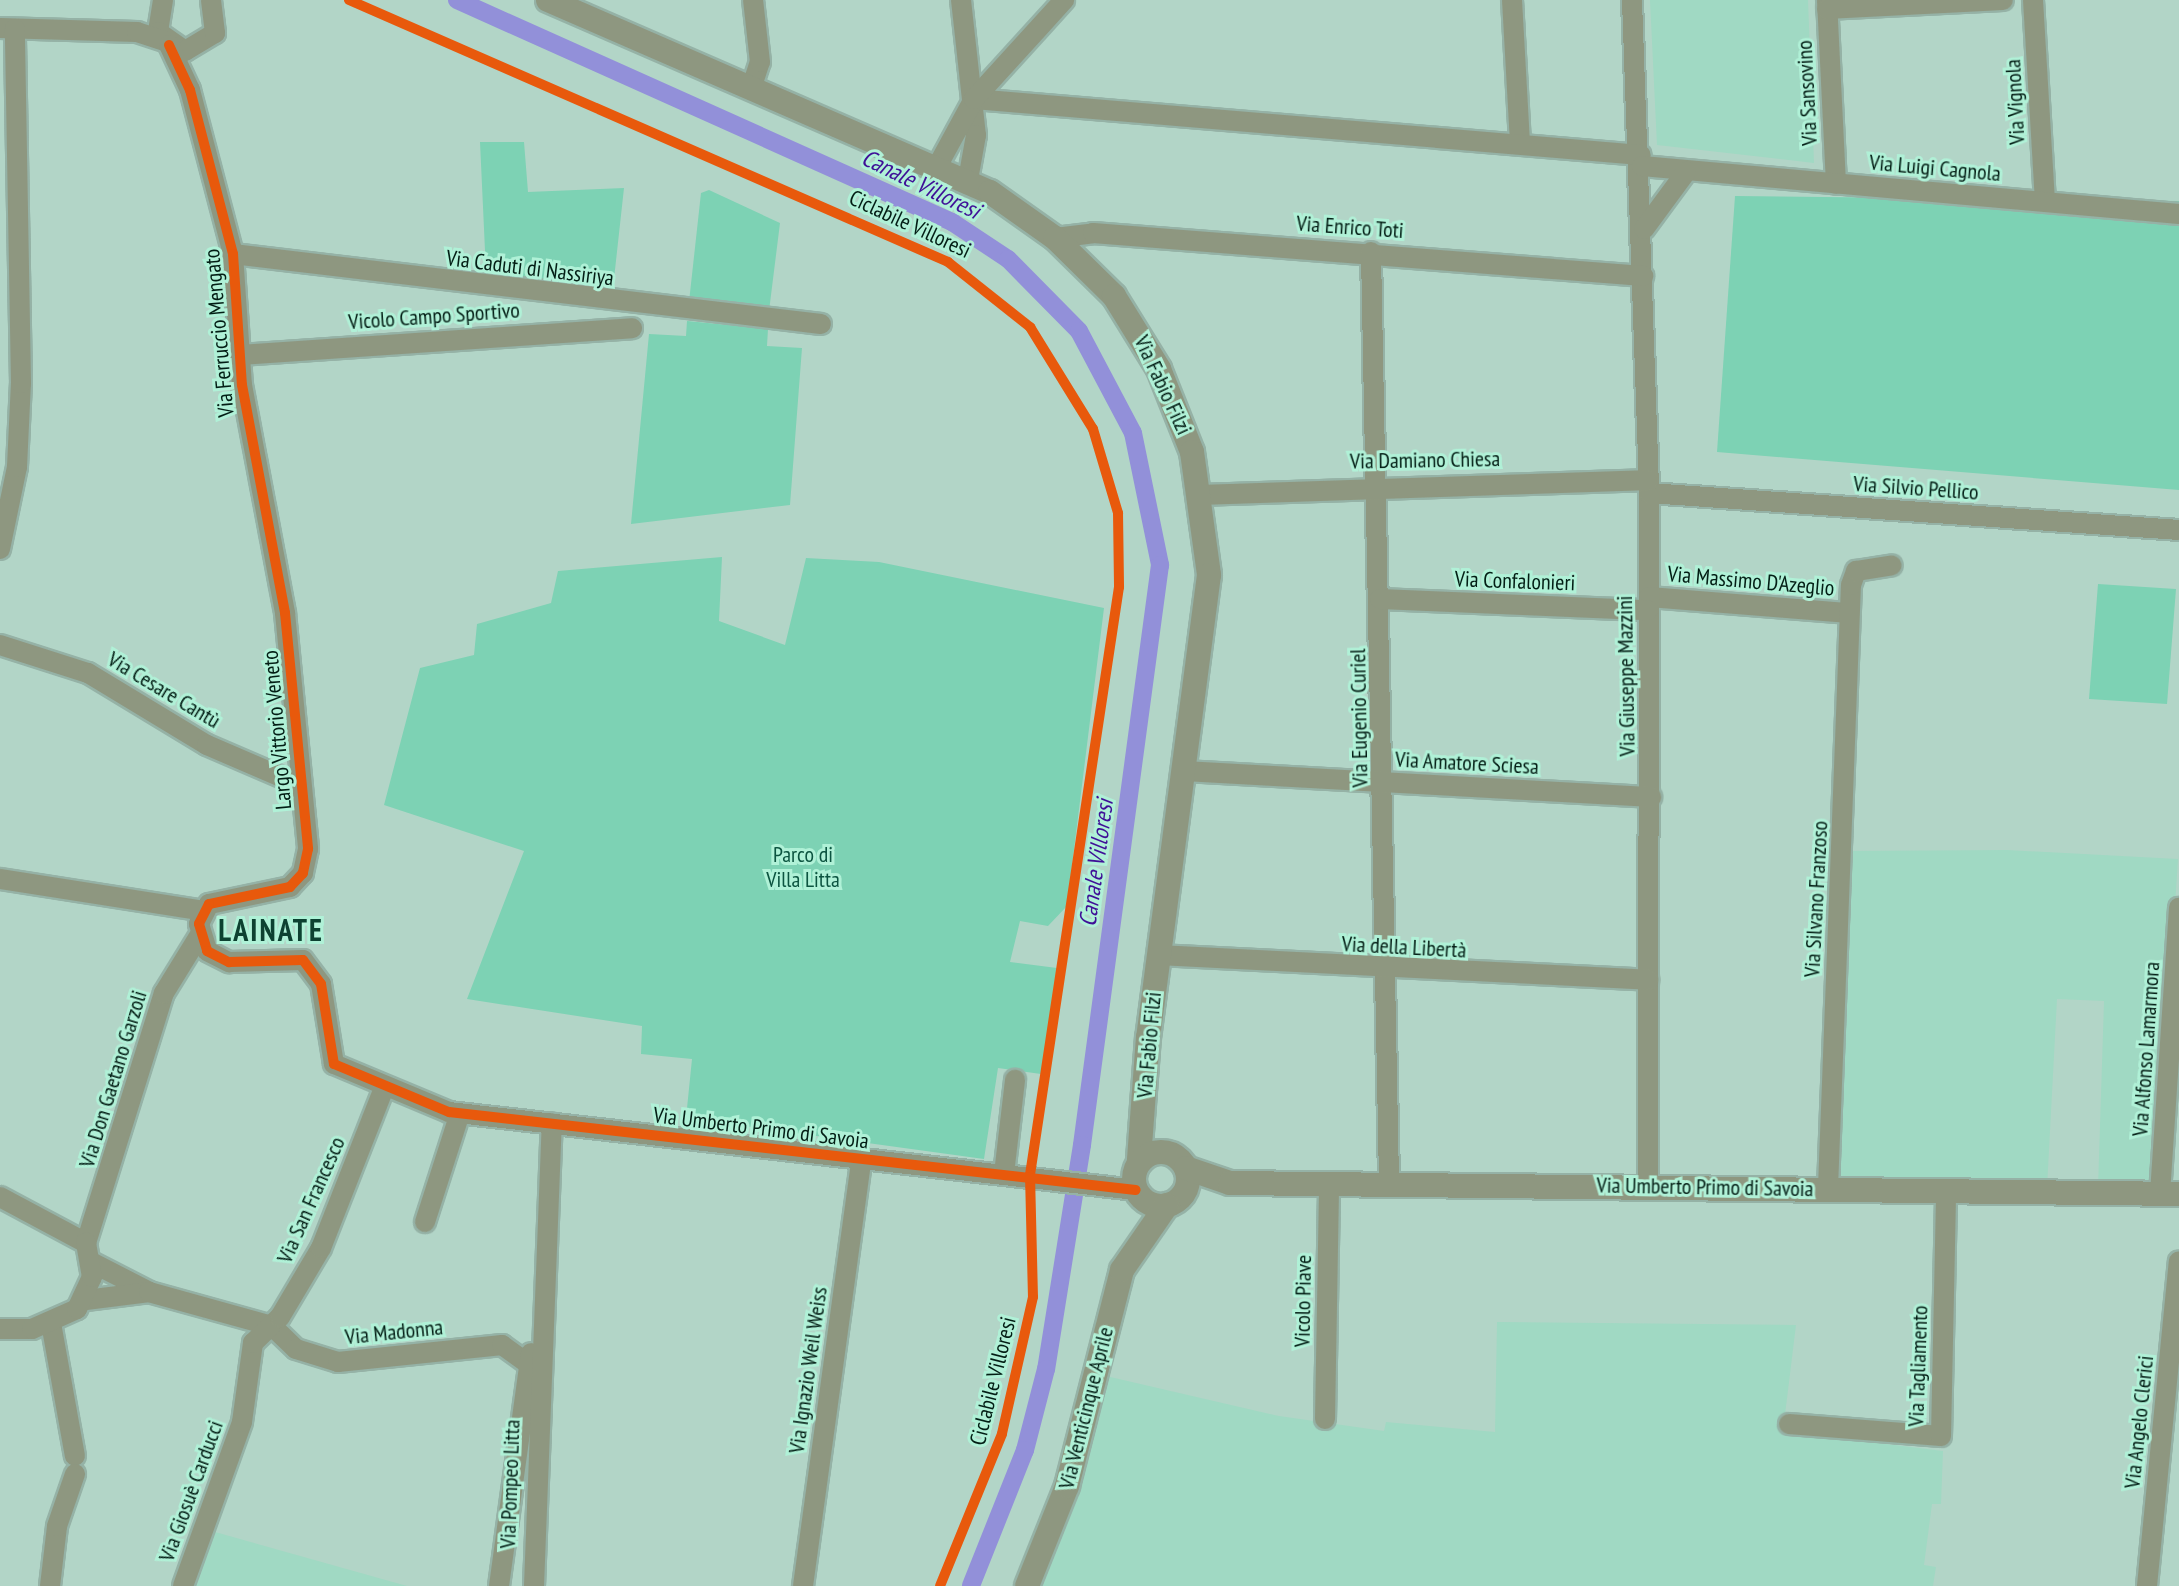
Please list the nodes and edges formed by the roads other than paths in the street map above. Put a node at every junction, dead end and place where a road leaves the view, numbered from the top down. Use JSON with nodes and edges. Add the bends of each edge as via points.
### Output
{"nodes":[{"id":1,"x":163,"y":0,"type":"edge"},
{"id":2,"x":211,"y":0,"type":"edge"},
{"id":3,"x":548,"y":0,"type":"edge"},
{"id":4,"x":753,"y":0,"type":"edge"},
{"id":5,"x":961,"y":0,"type":"edge"},
{"id":6,"x":1064,"y":0,"type":"edge"},
{"id":7,"x":1512,"y":0,"type":"edge"},
{"id":8,"x":1632,"y":0,"type":"edge"},
{"id":9,"x":2003,"y":0,"type":"edge"},
{"id":10,"x":2033,"y":0,"type":"edge"},
{"id":11,"x":1827,"y":4,"type":"edge"},
{"id":12,"x":7,"y":29,"type":"edge"},
{"id":13,"x":167,"y":43,"type":"junction"},
{"id":14,"x":202,"y":46,"type":"junction"},
{"id":15,"x":752,"y":86,"type":"junction"},
{"id":16,"x":190,"y":90,"type":"junction"},
{"id":17,"x":974,"y":99,"type":"junction"},
{"id":18,"x":1520,"y":144,"type":"junction"},
{"id":19,"x":1642,"y":160,"type":"junction"},
{"id":20,"x":938,"y":165,"type":"junction"},
{"id":21,"x":1686,"y":172,"type":"junction"},
{"id":22,"x":968,"y":180,"type":"junction"},
{"id":23,"x":1836,"y":184,"type":"junction"},
{"id":24,"x":2045,"y":201,"type":"junction"},
{"id":25,"x":2179,"y":214,"type":"edge"},
{"id":26,"x":1643,"y":230,"type":"junction"},
{"id":27,"x":1055,"y":238,"type":"junction"},
{"id":28,"x":1371,"y":252,"type":"junction"},
{"id":29,"x":233,"y":254,"type":"junction"},
{"id":30,"x":1643,"y":276,"type":"junction"},
{"id":31,"x":821,"y":324,"type":"dead end"},
{"id":32,"x":632,"y":328,"type":"dead end"},
{"id":33,"x":240,"y":355,"type":"junction"},
{"id":34,"x":10,"y":423,"type":"edge"},
{"id":35,"x":1377,"y":484,"type":"junction"},
{"id":36,"x":1649,"y":486,"type":"junction"},
{"id":37,"x":1202,"y":495,"type":"junction"},
{"id":38,"x":2179,"y":530,"type":"edge"},
{"id":39,"x":0,"y":549,"type":"edge"},
{"id":40,"x":1892,"y":565,"type":"dead end"},
{"id":41,"x":276,"y":577,"type":"joint"},
{"id":42,"x":1380,"y":599,"type":"junction"},
{"id":43,"x":1648,"y":604,"type":"junction"},
{"id":44,"x":1849,"y":613,"type":"junction"},
{"id":45,"x":0,"y":645,"type":"edge"},
{"id":46,"x":1185,"y":771,"type":"junction"},
{"id":47,"x":301,"y":777,"type":"junction"},
{"id":48,"x":1384,"y":783,"type":"junction"},
{"id":49,"x":1651,"y":797,"type":"junction"},
{"id":50,"x":0,"y":879,"type":"edge"},
{"id":51,"x":2179,"y":908,"type":"edge"},
{"id":52,"x":201,"y":924,"type":"junction"},
{"id":53,"x":2178,"y":945,"type":"edge"},
{"id":54,"x":1158,"y":955,"type":"junction"},
{"id":55,"x":1388,"y":971,"type":"junction"},
{"id":56,"x":1648,"y":980,"type":"junction"},
{"id":57,"x":1015,"y":1080,"type":"dead end"},
{"id":58,"x":384,"y":1088,"type":"junction"},
{"id":59,"x":460,"y":1113,"type":"junction"},
{"id":60,"x":1145,"y":1119,"type":"junction"},
{"id":61,"x":552,"y":1123,"type":"junction"},
{"id":62,"x":1166,"y":1151,"type":"junction"},
{"id":63,"x":861,"y":1161,"type":"junction"},
{"id":64,"x":1139,"y":1161,"type":"junction"},
{"id":65,"x":1186,"y":1168,"type":"junction"},
{"id":66,"x":1004,"y":1174,"type":"junction"},
{"id":67,"x":1230,"y":1183,"type":"junction"},
{"id":68,"x":1329,"y":1184,"type":"junction"},
{"id":69,"x":1389,"y":1184,"type":"junction"},
{"id":70,"x":1648,"y":1186,"type":"junction"},
{"id":71,"x":1828,"y":1188,"type":"junction"},
{"id":72,"x":1946,"y":1190,"type":"junction"},
{"id":73,"x":2170,"y":1194,"type":"edge"},
{"id":74,"x":1149,"y":1196,"type":"junction"},
{"id":75,"x":0,"y":1197,"type":"edge"},
{"id":76,"x":425,"y":1222,"type":"dead end"},
{"id":77,"x":89,"y":1252,"type":"junction"},
{"id":78,"x":2179,"y":1262,"type":"edge"},
{"id":79,"x":149,"y":1292,"type":"junction"},
{"id":80,"x":86,"y":1300,"type":"junction"},
{"id":81,"x":59,"y":1319,"type":"junction"},
{"id":82,"x":272,"y":1326,"type":"junction"},
{"id":83,"x":0,"y":1329,"type":"edge"},
{"id":84,"x":531,"y":1368,"type":"junction"},
{"id":85,"x":1325,"y":1419,"type":"dead end"},
{"id":86,"x":1789,"y":1424,"type":"dead end"},
{"id":87,"x":504,"y":1564,"type":"junction"},
{"id":88,"x":532,"y":1578,"type":"edge"},
{"id":89,"x":50,"y":1586,"type":"edge"},
{"id":90,"x":183,"y":1586,"type":"edge"},
{"id":91,"x":499,"y":1586,"type":"edge"},
{"id":92,"x":803,"y":1586,"type":"edge"},
{"id":93,"x":1027,"y":1586,"type":"edge"},
{"id":94,"x":2147,"y":1586,"type":"edge"}],
"edges":[{"from":1,"to":13,"type":"street","via":[[156,24]]},
{"from":2,"to":14,"type":"street","name":"Via Ferruccio Mengato","via":[[217,24]]},
{"from":3,"to":15,"type":"street","name":"Via Fabio Filzi"},
{"from":4,"to":15,"type":"street","via":[[760,62]]},
{"from":5,"to":17,"type":"street"},
{"from":6,"to":17,"type":"street"},
{"from":7,"to":18,"type":"street"},
{"from":8,"to":19,"type":"street","name":"Via Giuseppe Mazzini"},
{"from":9,"to":11,"type":"street"},
{"from":10,"to":24,"type":"street","name":"Via Vignola"},
{"from":11,"to":23,"type":"street","name":"Via Sansovino"},
{"from":12,"to":13,"type":"street","via":[[137,32]]},
{"from":12,"to":34,"type":"street"},
{"from":13,"to":14,"type":"street"},
{"from":13,"to":16,"type":"street","name":"Via Ferruccio Mengato"},
{"from":14,"to":16,"type":"street","name":"Via Ferruccio Mengato"},
{"from":15,"to":20,"type":"street","name":"Via Fabio Filzi"},
{"from":16,"to":29,"type":"street","name":"Via Ferruccio Mengato"},
{"from":17,"to":18,"type":"street","name":"Via Luigi Cagnola"},
{"from":17,"to":20,"type":"street"},
{"from":17,"to":22,"type":"street","via":[[975,159]]},
{"from":18,"to":19,"type":"street","name":"Via Luigi Cagnola"},
{"from":19,"to":21,"type":"street","name":"Via Luigi Cagnola"},
{"from":19,"to":26,"type":"street","name":"Via Giuseppe Mazzini"},
{"from":20,"to":22,"type":"street","name":"Via Fabio Filzi"},
{"from":21,"to":23,"type":"street","name":"Via Luigi Cagnola"},
{"from":21,"to":26,"type":"street"},
{"from":22,"to":27,"type":"street","name":"Via Fabio Filzi"},
{"from":23,"to":24,"type":"street","name":"Via Luigi Cagnola"},
{"from":24,"to":25,"type":"street","name":"Via Luigi Cagnola"},
{"from":26,"to":30,"type":"street","name":"Via Giuseppe Mazzini"},
{"from":27,"to":28,"type":"street","name":"Via Enrico Toti","via":[[1069,232]]},
{"from":27,"to":37,"type":"street","name":"Via Fabio Filzi","via":[[1138,329],[1182,418]]},
{"from":28,"to":30,"type":"street","name":"Via Enrico Toti"},
{"from":28,"to":35,"type":"street","name":"Via Eugenio Curiel"},
{"from":29,"to":31,"type":"street","name":"Via Caduti di Nassiriya"},
{"from":29,"to":33,"type":"street","name":"Via Ferruccio Mengato"},
{"from":30,"to":36,"type":"street","name":"Via Giuseppe Mazzini"},
{"from":32,"to":33,"type":"street","name":"Vicolo Campo Sportivo"},
{"from":33,"to":41,"type":"street","name":"Via Ferruccio Mengato"},
{"from":34,"to":39,"type":"street"},
{"from":35,"to":36,"type":"street","name":"Via Damiano Chiesa"},
{"from":35,"to":37,"type":"street","name":"Via Damiano Chiesa"},
{"from":35,"to":42,"type":"street","name":"Via Eugenio Curiel"},
{"from":36,"to":38,"type":"street","name":"Via Silvio Pellico"},
{"from":36,"to":43,"type":"street","name":"Via Giuseppe Mazzini"},
{"from":37,"to":46,"type":"street","name":"Via Fabio Filzi","via":[[1209,575]]},
{"from":40,"to":44,"type":"street","name":"Via Silvano Franzoso","via":[[1856,571]]},
{"from":41,"to":47,"type":"street","name":"Largo Vittorio Veneto"},
{"from":42,"to":43,"type":"street","name":"Via Confalonieri"},
{"from":42,"to":48,"type":"street","name":"Via Eugenio Curiel"},
{"from":43,"to":44,"type":"street","name":"Via Massimo D'Azeglio"},
{"from":43,"to":49,"type":"street","name":"Via Giuseppe Mazzini"},
{"from":44,"to":71,"type":"street","name":"Via Silvano Franzoso"},
{"from":45,"to":47,"type":"street","name":"Via Cesare Cantù","via":[[88,673],[207,745],[286,779]]},
{"from":46,"to":48,"type":"street","name":"Via Amatore Sciesa"},
{"from":46,"to":54,"type":"street","name":"Via Fabio Filzi"},
{"from":47,"to":52,"type":"street","name":"Largo Vittorio Veneto","via":[[308,849],[299,879],[281,891],[222,897]]},
{"from":48,"to":49,"type":"street","name":"Via Amatore Sciesa"},
{"from":48,"to":55,"type":"street","name":"Via Eugenio Curiel"},
{"from":49,"to":56,"type":"street","name":"Via Giuseppe Mazzini"},
{"from":50,"to":52,"type":"street","via":[[172,904]]},
{"from":51,"to":53,"type":"street","name":"Via Alfonso Lamarmora"},
{"from":52,"to":58,"type":"street","name":"Via Umberto Primo di Savoia","via":[[220,960],[290,957],[308,964],[321,984],[331,1058]]},
{"from":52,"to":77,"type":"street","name":"Via Don Gaetano Garzoli","via":[[164,993]]},
{"from":53,"to":73,"type":"street","name":"Via Alfonso Lamarmora"},
{"from":54,"to":55,"type":"street","name":"Via della Libertà"},
{"from":54,"to":60,"type":"street","name":"Via Fabio Filzi"},
{"from":55,"to":56,"type":"street","name":"Via della Libertà"},
{"from":55,"to":69,"type":"street","name":"Via Eugenio Curiel"},
{"from":56,"to":70,"type":"street","name":"Via Giuseppe Mazzini"},
{"from":57,"to":66,"type":"street"},
{"from":58,"to":59,"type":"street","name":"Via Umberto Primo di Savoia"},
{"from":58,"to":82,"type":"street","name":"Via San Francesco","via":[[321,1248]]},
{"from":59,"to":61,"type":"street","name":"Via Umberto Primo di Savoia"},
{"from":59,"to":76,"type":"street"},
{"from":60,"to":62,"type":"street","name":"Via Fabio Filzi"},
{"from":60,"to":64,"type":"street","name":"Via Fabio Filzi"},
{"from":61,"to":63,"type":"street","name":"Via Umberto Primo di Savoia"},
{"from":61,"to":84,"type":"street","name":"Via Pompeo Litta","via":[[540,1335]]},
{"from":62,"to":64,"type":"street"},
{"from":62,"to":65,"type":"street","name":"Via Fabio Filzi"},
{"from":63,"to":66,"type":"street","name":"Via Umberto Primo di Savoia"},
{"from":63,"to":92,"type":"street","name":"Via Ignazio Weil Weiss"},
{"from":64,"to":74,"type":"street","name":"Via Fabio Filzi"},
{"from":65,"to":67,"type":"street","name":"Via Umberto Primo di Savoia"},
{"from":65,"to":74,"type":"street"},
{"from":66,"to":74,"type":"street","name":"Via Umberto Primo di Savoia"},
{"from":67,"to":68,"type":"street","name":"Via Umberto Primo di Savoia"},
{"from":67,"to":74,"type":"street","name":"Via Umberto Primo di Savoia"},
{"from":68,"to":69,"type":"street","name":"Via Umberto Primo di Savoia"},
{"from":68,"to":85,"type":"street","name":"Vicolo Piave"},
{"from":69,"to":70,"type":"street","name":"Via Umberto Primo di Savoia"},
{"from":70,"to":71,"type":"street","name":"Via Umberto Primo di Savoia"},
{"from":71,"to":72,"type":"street","name":"Via Umberto Primo di Savoia"},
{"from":72,"to":73,"type":"street","name":"Via Umberto Primo di Savoia"},
{"from":72,"to":86,"type":"street","name":"Via Tagliamento","via":[[1941,1436]]},
{"from":74,"to":93,"type":"street","name":"Via Venticinque Aprile","via":[[1143,1231],[1122,1270],[1067,1486]]},
{"from":75,"to":77,"type":"street"},
{"from":77,"to":79,"type":"street"},
{"from":77,"to":80,"type":"street","name":"Via Don Gaetano Garzoli"},
{"from":78,"to":94,"type":"street","name":"Via Angelo Clerici"},
{"from":79,"to":80,"type":"street"},
{"from":79,"to":82,"type":"street"},
{"from":80,"to":81,"type":"street"},
{"from":81,"to":83,"type":"street"},
{"from":81,"to":89,"type":"street","via":[[75,1465],[57,1526]]},
{"from":82,"to":84,"type":"street","name":"Via Madonna","via":[[296,1349],[338,1362],[502,1345]]},
{"from":82,"to":90,"type":"street","name":"Via Giosuè Carducci","via":[[253,1343],[242,1422]]},
{"from":84,"to":87,"type":"street","name":"Via Pompeo Litta"},
{"from":84,"to":88,"type":"street","name":"Via Pompeo Litta"},
{"from":87,"to":88,"type":"street","name":"Via Pompeo Litta"},
{"from":87,"to":91,"type":"street","name":"Via Pompeo Litta"}]}
